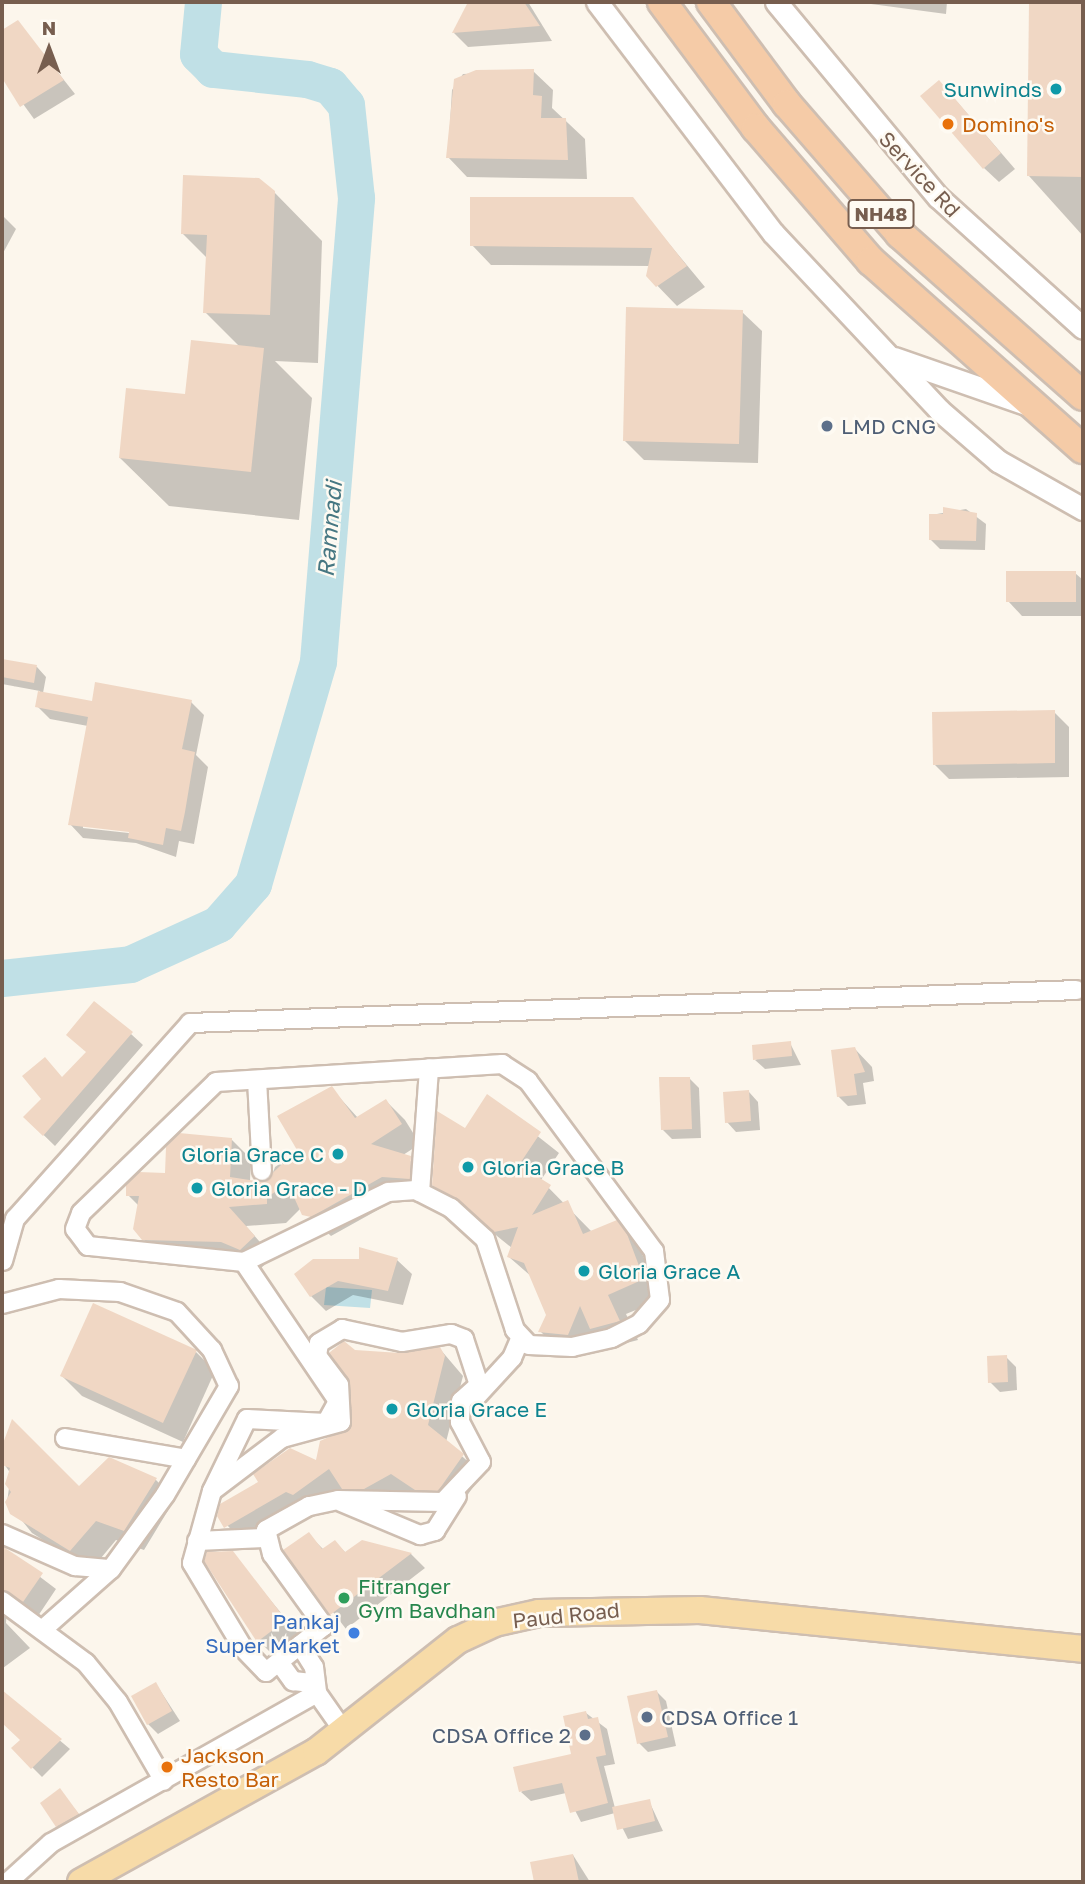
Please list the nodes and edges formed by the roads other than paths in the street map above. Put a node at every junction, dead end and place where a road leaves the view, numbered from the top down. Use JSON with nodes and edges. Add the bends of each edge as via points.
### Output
{"nodes":[{"id":1,"x":597,"y":2,"type":"edge"},
{"id":2,"x":662,"y":2,"type":"edge"},
{"id":3,"x":711,"y":2,"type":"edge"},
{"id":4,"x":776,"y":2,"type":"edge"},
{"id":5,"x":1083,"y":328,"type":"edge"},
{"id":6,"x":889,"y":356,"type":"junction"},
{"id":7,"x":1083,"y":396,"type":"edge"},
{"id":8,"x":1031,"y":405,"type":"junction"},
{"id":9,"x":1083,"y":449,"type":"edge"},
{"id":10,"x":1083,"y":509,"type":"edge"},
{"id":11,"x":1076,"y":990,"type":"dead end"},
{"id":12,"x":429,"y":1068,"type":"junction"},
{"id":13,"x":257,"y":1080,"type":"junction"},
{"id":14,"x":262,"y":1171,"type":"dead end"},
{"id":15,"x":420,"y":1192,"type":"junction"},
{"id":16,"x":3,"y":1261,"type":"edge"},
{"id":17,"x":244,"y":1262,"type":"junction"},
{"id":18,"x":2,"y":1304,"type":"edge"},
{"id":19,"x":520,"y":1339,"type":"junction"},
{"id":20,"x":65,"y":1438,"type":"dead end"},
{"id":21,"x":186,"y":1459,"type":"junction"},
{"id":22,"x":212,"y":1491,"type":"junction"},
{"id":23,"x":338,"y":1500,"type":"junction"},
{"id":24,"x":2,"y":1534,"type":"edge"},
{"id":25,"x":264,"y":1538,"type":"junction"},
{"id":26,"x":197,"y":1541,"type":"junction"},
{"id":27,"x":111,"y":1569,"type":"junction"},
{"id":28,"x":2,"y":1601,"type":"edge"},
{"id":29,"x":42,"y":1630,"type":"junction"},
{"id":30,"x":300,"y":1645,"type":"junction"},
{"id":31,"x":1083,"y":1649,"type":"edge"},
{"id":32,"x":279,"y":1662,"type":"junction"},
{"id":33,"x":314,"y":1688,"type":"junction"},
{"id":34,"x":343,"y":1730,"type":"junction"},
{"id":35,"x":164,"y":1781,"type":"junction"},
{"id":36,"x":9,"y":1882,"type":"edge"},
{"id":37,"x":81,"y":1882,"type":"edge"}],
"edges":[{"from":1,"to":6,"type":"street","via":[[731,182]]},
{"from":2,"to":8,"type":"highway","number":"NH48","via":[[756,128],[871,261]]},
{"from":3,"to":7,"type":"highway","number":"NH48","via":[[787,104],[900,234]]},
{"from":4,"to":5,"type":"street","name":"Service Rd","via":[[938,197]]},
{"from":6,"to":8,"type":"street"},
{"from":6,"to":10,"type":"street","via":[[998,461]]},
{"from":8,"to":9,"type":"highway","number":"NH48"},
{"from":11,"to":16,"type":"street","via":[[190,1023],[15,1219]]},
{"from":12,"to":13,"type":"street"},
{"from":12,"to":15,"type":"street"},
{"from":12,"to":19,"type":"street","via":[[502,1064],[528,1081],[659,1263],[660,1300],[639,1324],[572,1347],[546,1348]]},
{"from":13,"to":14,"type":"street"},
{"from":13,"to":17,"type":"street","via":[[207,1088],[81,1213],[75,1229],[88,1246]]},
{"from":15,"to":17,"type":"street","via":[[388,1192]]},
{"from":15,"to":19,"type":"street","via":[[459,1214],[485,1239]]},
{"from":17,"to":22,"type":"street","via":[[338,1401],[326,1423],[247,1419]]},
{"from":18,"to":21,"type":"street","via":[[59,1289],[120,1292],[177,1312],[212,1350],[229,1385]]},
{"from":19,"to":23,"type":"street","via":[[512,1357],[467,1404],[465,1425],[482,1445],[484,1463],[435,1531],[420,1535]]},
{"from":20,"to":21,"type":"street"},
{"from":21,"to":27,"type":"street"},
{"from":22,"to":23,"type":"street","via":[[282,1438],[341,1422],[339,1385],[317,1356],[318,1343],[329,1336],[359,1328],[402,1342],[451,1334],[464,1339],[480,1385],[461,1401],[460,1422],[481,1462],[443,1502]]},
{"from":22,"to":26,"type":"street"},
{"from":23,"to":25,"type":"street","via":[[284,1518]]},
{"from":24,"to":27,"type":"street","via":[[75,1566]]},
{"from":25,"to":26,"type":"street"},
{"from":25,"to":30,"type":"street","via":[[322,1619],[324,1626]]},
{"from":26,"to":32,"type":"street","via":[[196,1574],[236,1638],[266,1672]]},
{"from":27,"to":29,"type":"street"},
{"from":28,"to":29,"type":"street"},
{"from":29,"to":35,"type":"street","via":[[86,1663],[110,1692]]},
{"from":30,"to":32,"type":"street"},
{"from":30,"to":33,"type":"street","via":[[314,1667]]},
{"from":31,"to":34,"type":"main road","name":"Paud Road","via":[[700,1610],[539,1613],[458,1640]]},
{"from":32,"to":33,"type":"street","via":[[293,1681]]},
{"from":33,"to":34,"type":"street"},
{"from":33,"to":35,"type":"street"},
{"from":34,"to":37,"type":"main road","name":"Paud Road","via":[[208,1815]]},
{"from":35,"to":36,"type":"street","via":[[51,1843]]}]}
